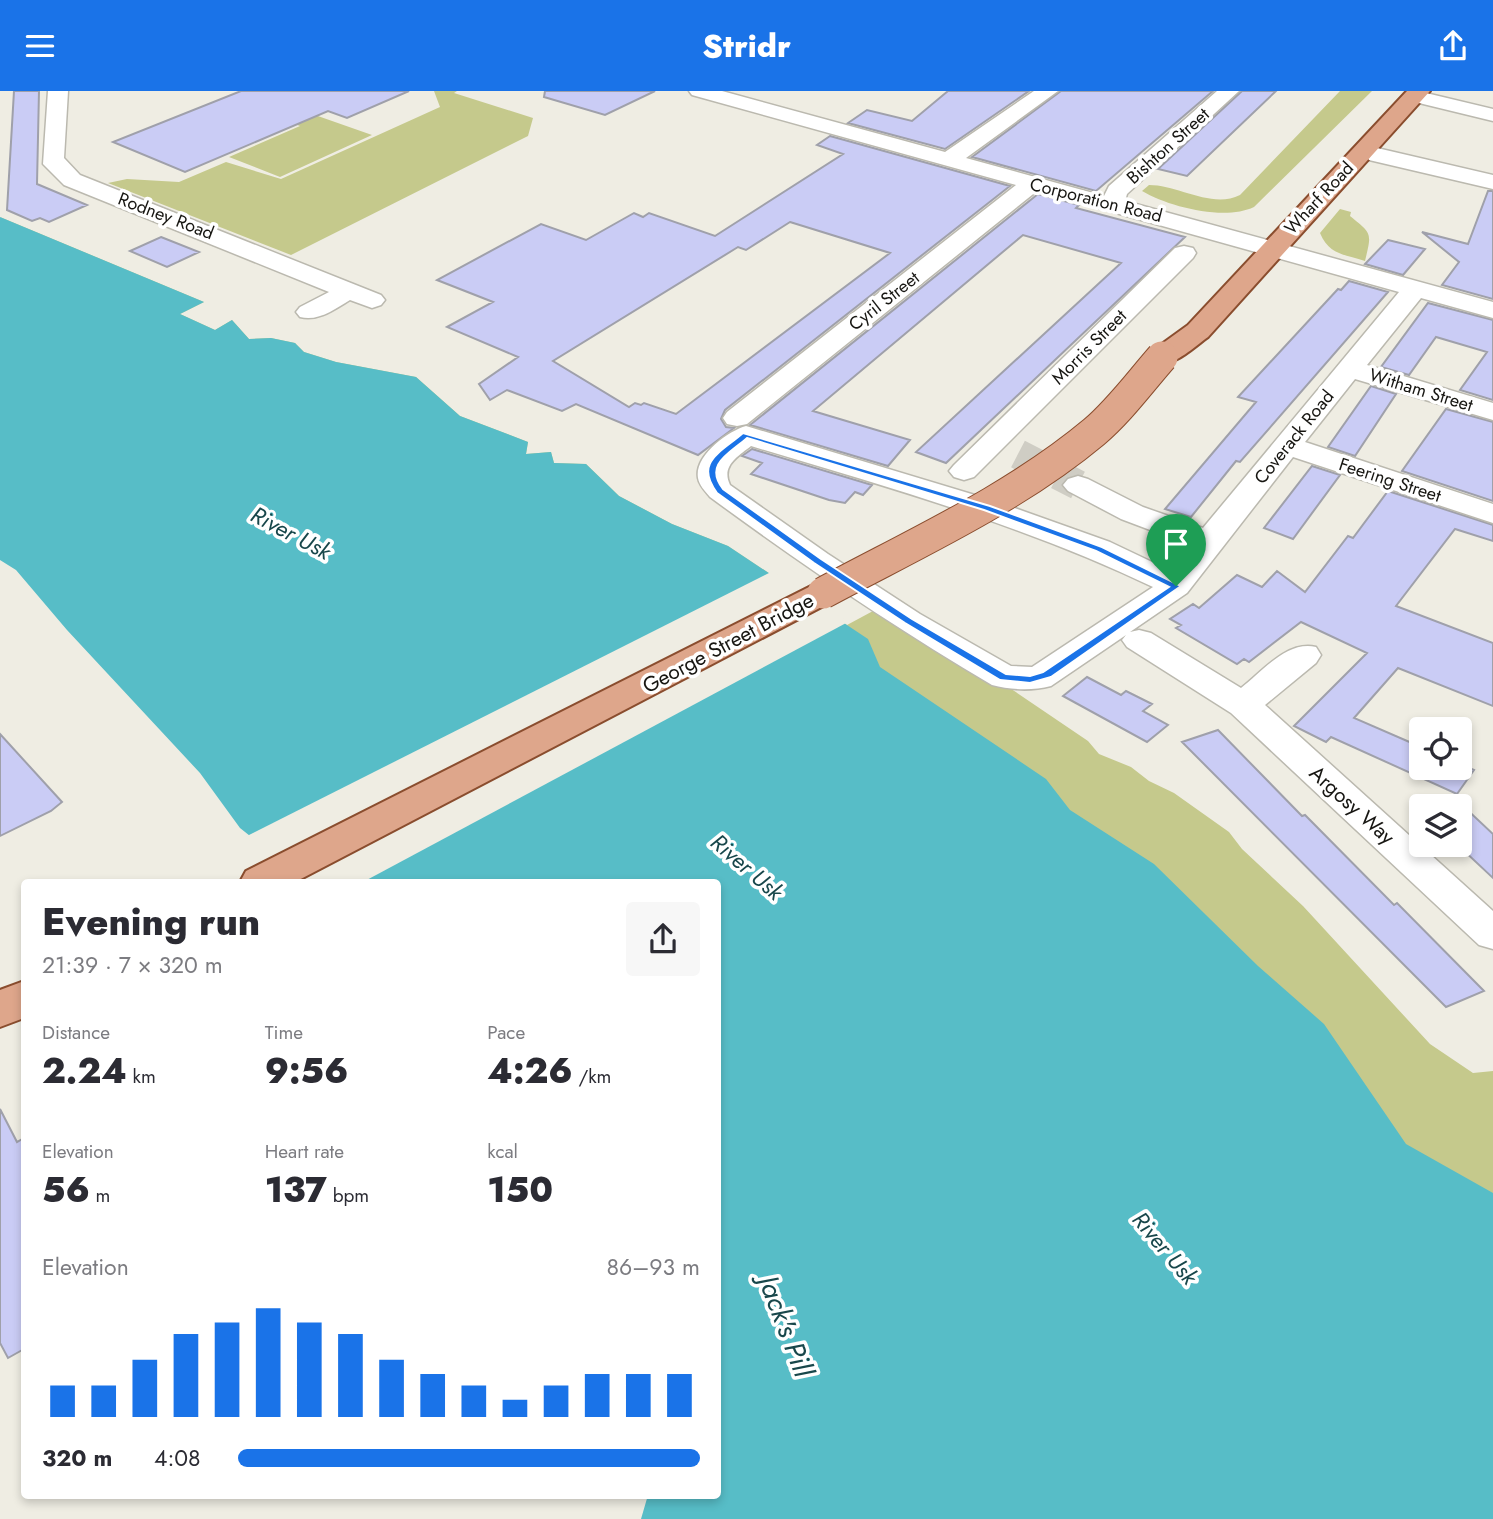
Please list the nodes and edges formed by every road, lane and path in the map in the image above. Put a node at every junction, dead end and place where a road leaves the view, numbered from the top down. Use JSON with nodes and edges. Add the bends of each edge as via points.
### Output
{"nodes":[{"id":1,"x":58,"y":91,"type":"edge"},
{"id":2,"x":699,"y":91,"type":"edge"},
{"id":3,"x":785,"y":91,"type":"edge"},
{"id":4,"x":1048,"y":91,"type":"edge"},
{"id":5,"x":1229,"y":91,"type":"edge"},
{"id":6,"x":1393,"y":91,"type":"edge"},
{"id":7,"x":1422,"y":95,"type":"edge"},
{"id":8,"x":757,"y":107,"type":"junction"},
{"id":9,"x":1493,"y":115,"type":"edge"},
{"id":10,"x":1377,"y":156,"type":"dead end"},
{"id":11,"x":949,"y":159,"type":"junction"},
{"id":12,"x":1312,"y":174,"type":"dead end"},
{"id":13,"x":1493,"y":182,"type":"edge"},
{"id":14,"x":1032,"y":184,"type":"junction"},
{"id":15,"x":1112,"y":204,"type":"junction"},
{"id":16,"x":1264,"y":222,"type":"dead end"},
{"id":17,"x":1245,"y":240,"type":"junction"},
{"id":18,"x":1273,"y":249,"type":"junction"},
{"id":19,"x":1184,"y":253,"type":"dead end"},
{"id":20,"x":1415,"y":289,"type":"junction"},
{"id":21,"x":1208,"y":302,"type":"junction"},
{"id":22,"x":1490,"y":303,"type":"edge"},
{"id":23,"x":309,"y":312,"type":"dead end"},
{"id":24,"x":1350,"y":369,"type":"junction"},
{"id":25,"x":1493,"y":412,"type":"edge"},
{"id":26,"x":737,"y":418,"type":"dead end"},
{"id":27,"x":1287,"y":446,"type":"junction"},
{"id":28,"x":964,"y":471,"type":"dead end"},
{"id":29,"x":1078,"y":485,"type":"tunnel mouth"},
{"id":30,"x":1493,"y":514,"type":"edge"},
{"id":31,"x":1209,"y":541,"type":"junction"},
{"id":32,"x":1176,"y":586,"type":"junction"},
{"id":33,"x":1139,"y":640,"type":"dead end"},
{"id":34,"x":1304,"y":655,"type":"dead end"},
{"id":35,"x":1243,"y":705,"type":"junction"},
{"id":36,"x":266,"y":879,"type":"edge"},
{"id":37,"x":1493,"y":934,"type":"edge"},
{"id":38,"x":21,"y":1000,"type":"edge"},
{"id":39,"x":0,"y":1010,"type":"edge"}],
"edges":[{"from":1,"to":23,"type":"street","name":"Rodney Road","via":[[53,158],[72,180],[361,295]]},
{"from":2,"to":8,"type":"street","name":"Corporation Road"},
{"from":3,"to":8,"type":"street"},
{"from":4,"to":11,"type":"street"},
{"from":5,"to":15,"type":"street","name":"Bishton Street","via":[[1117,191]]},
{"from":6,"to":12,"type":"main road","name":"Wharf Road"},
{"from":7,"to":9,"type":"street"},
{"from":7,"to":18,"type":"main road","name":"Wharf Road"},
{"from":8,"to":11,"type":"street","name":"Corporation Road"},
{"from":10,"to":13,"type":"street"},
{"from":11,"to":14,"type":"street","name":"Corporation Road"},
{"from":14,"to":15,"type":"street","name":"Corporation Road"},
{"from":14,"to":26,"type":"street","name":"Cyril Street"},
{"from":15,"to":17,"type":"street","name":"Corporation Road"},
{"from":16,"to":17,"type":"main road","name":"Wharf Road"},
{"from":17,"to":18,"type":"street","name":"Corporation Road"},
{"from":17,"to":21,"type":"main road","name":"Wharf Road"},
{"from":18,"to":20,"type":"street","name":"Corporation Road"},
{"from":18,"to":21,"type":"main road","name":"Wharf Road"},
{"from":19,"to":28,"type":"street","name":"Morris Street","via":[[1006,448]]},
{"from":20,"to":22,"type":"street","name":"Corporation Road"},
{"from":20,"to":24,"type":"street","name":"Coverack Road"},
{"from":21,"to":36,"type":"main road","name":"George Street Bridge","bridge":true,"via":[[1198,331],[1162,357],[1097,430],[986,504],[555,733]]},
{"from":24,"to":25,"type":"street","name":"Witham Street"},
{"from":24,"to":27,"type":"street","name":"Coverack Road"},
{"from":27,"to":30,"type":"street","name":"Feering Street"},
{"from":27,"to":31,"type":"street","name":"Coverack Road"},
{"from":29,"to":31,"type":"street","via":[[1132,513]]},
{"from":31,"to":32,"type":"street","name":"Coverack Road"},
{"from":32,"to":32,"type":"street","name":"Coverack Road","via":[[1047,675],[1004,677],[817,561],[720,491],[711,469],[746,435],[987,508],[1099,549]]},
{"from":33,"to":35,"type":"street","name":"Argosy Way"},
{"from":34,"to":35,"type":"street"},
{"from":35,"to":37,"type":"street","name":"Argosy Way"},
{"from":38,"to":39,"type":"main road"}]}
